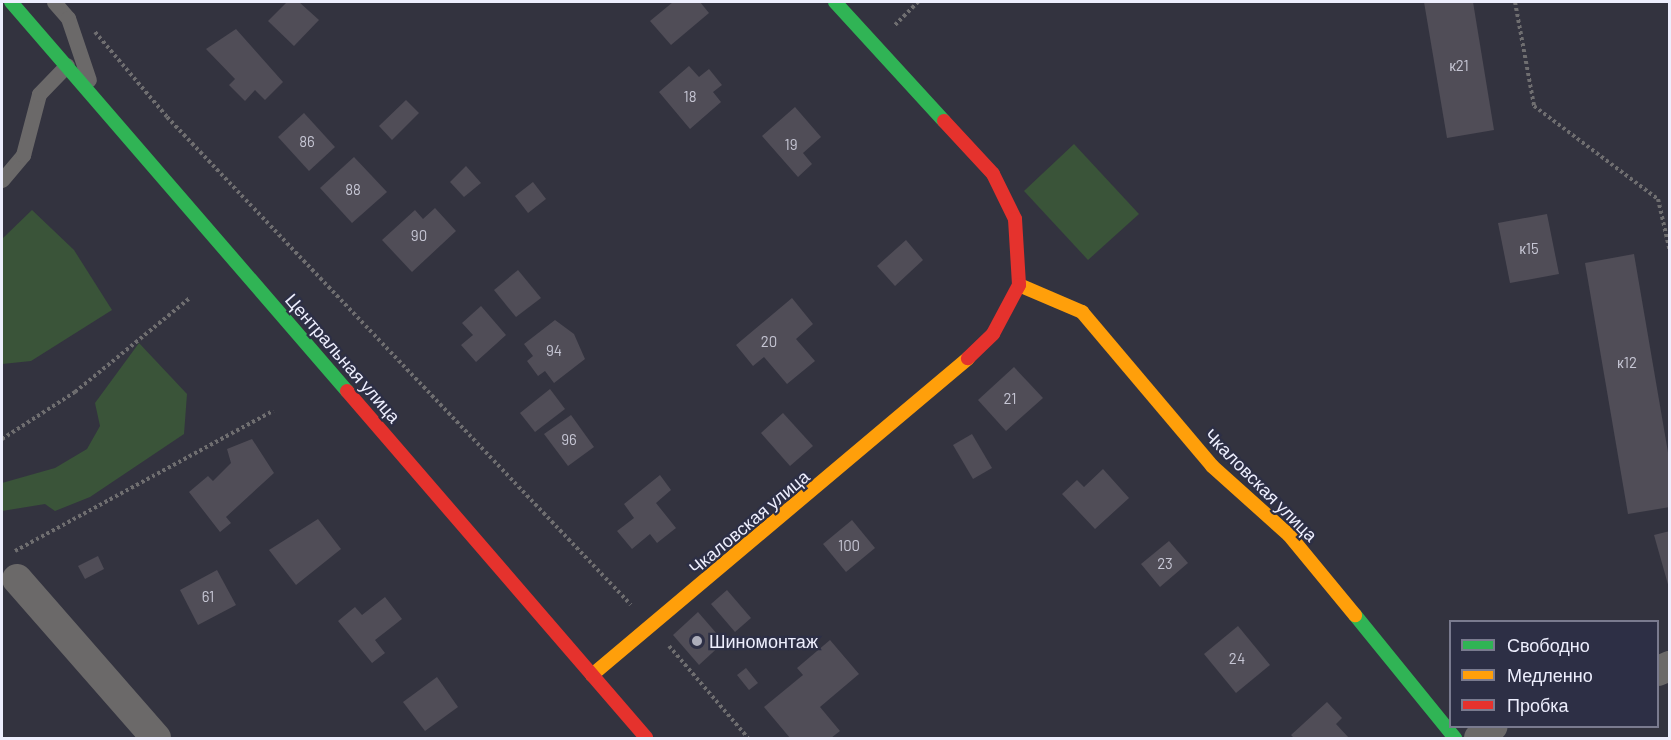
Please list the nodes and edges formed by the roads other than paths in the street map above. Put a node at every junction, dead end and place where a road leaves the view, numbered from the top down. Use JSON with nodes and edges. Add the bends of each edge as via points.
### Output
{"nodes":[{"id":1,"x":11,"y":2,"type":"edge"},
{"id":2,"x":54,"y":2,"type":"edge"},
{"id":3,"x":835,"y":2,"type":"edge"},
{"id":4,"x":67,"y":65,"type":"junction"},
{"id":5,"x":96,"y":99,"type":"junction"},
{"id":6,"x":2,"y":180,"type":"edge"},
{"id":7,"x":1019,"y":285,"type":"junction"},
{"id":8,"x":17,"y":579,"type":"dead end"},
{"id":9,"x":592,"y":675,"type":"junction"},
{"id":10,"x":1491,"y":728,"type":"edge"},
{"id":11,"x":156,"y":738,"type":"edge"},
{"id":12,"x":646,"y":738,"type":"edge"},
{"id":13,"x":1455,"y":738,"type":"edge"},
{"id":14,"x":1479,"y":738,"type":"edge"}],
"edges":[{"from":1,"to":4,"type":"street","name":"Центральная улица"},
{"from":2,"to":5,"type":"lane","via":[[68,18]]},
{"from":3,"to":7,"type":"street","via":[[993,174],[1015,219]]},
{"from":4,"to":5,"type":"street","name":"Центральная улица"},
{"from":4,"to":6,"type":"lane","via":[[39,94],[23,155]]},
{"from":5,"to":9,"type":"street","name":"Центральная улица"},
{"from":7,"to":9,"type":"street","name":"Чкаловская улица","via":[[993,334],[946,379]]},
{"from":7,"to":13,"type":"street","name":"Чкаловская улица","via":[[1082,312],[1212,466],[1289,536]]},
{"from":8,"to":11,"type":"street"},
{"from":9,"to":12,"type":"street","name":"Центральная улица"},
{"from":10,"to":14,"type":"street"}]}
